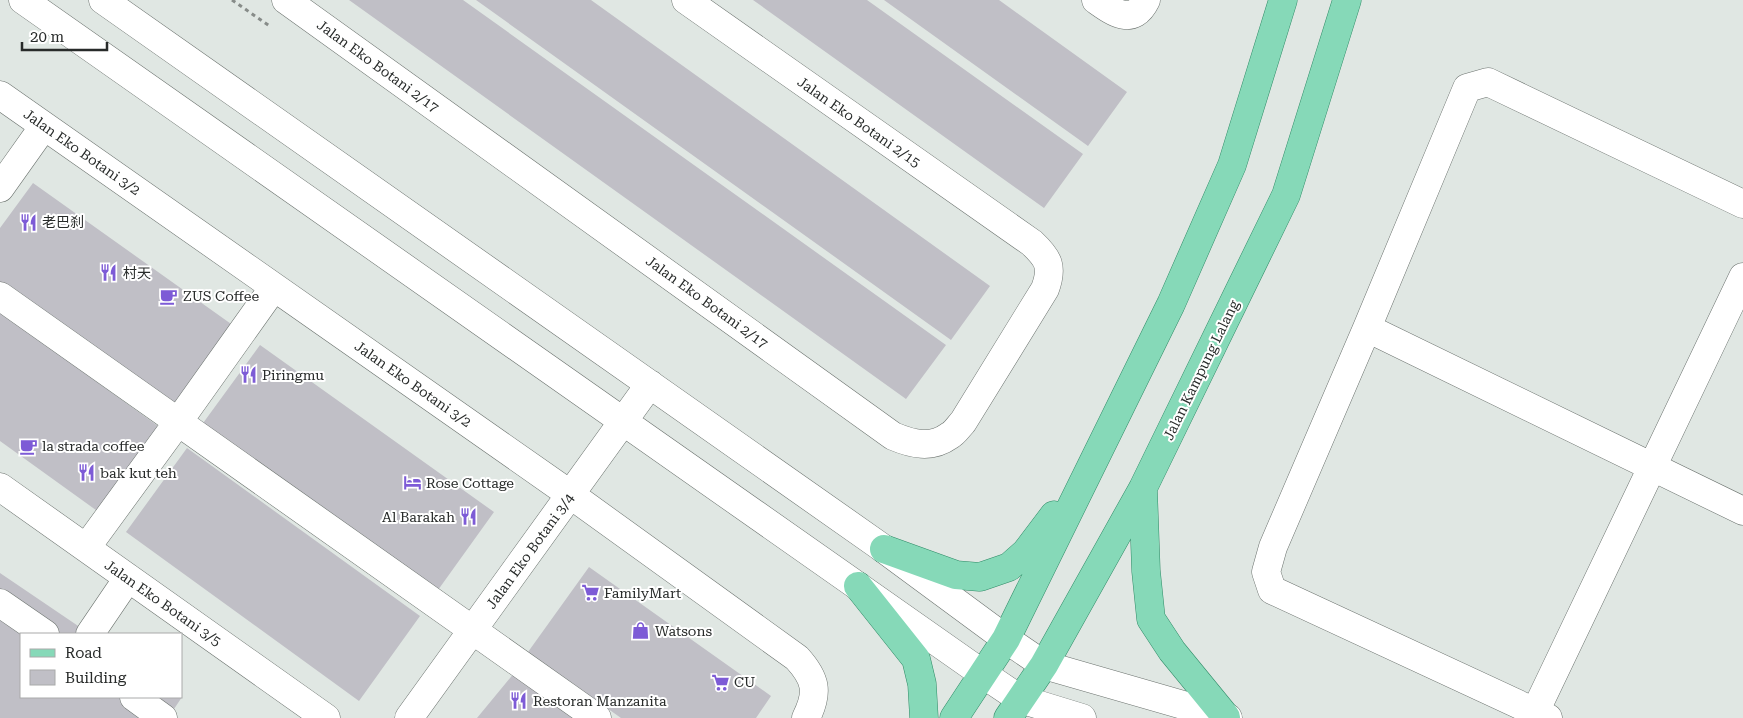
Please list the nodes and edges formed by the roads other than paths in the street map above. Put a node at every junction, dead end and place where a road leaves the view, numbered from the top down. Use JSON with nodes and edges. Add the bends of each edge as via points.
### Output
{"nodes":[{"id":1,"x":23,"y":0,"type":"edge"},
{"id":2,"x":103,"y":0,"type":"edge"},
{"id":3,"x":286,"y":0,"type":"edge"},
{"id":4,"x":686,"y":0,"type":"edge"},
{"id":5,"x":1096,"y":0,"type":"edge"},
{"id":6,"x":1146,"y":0,"type":"edge"},
{"id":7,"x":1284,"y":0,"type":"edge"},
{"id":8,"x":1347,"y":0,"type":"edge"},
{"id":9,"x":0,"y":95,"type":"edge"},
{"id":10,"x":44,"y":126,"type":"junction"},
{"id":11,"x":0,"y":188,"type":"edge"},
{"id":12,"x":1743,"y":204,"type":"edge"},
{"id":13,"x":1032,"y":243,"type":"joint"},
{"id":14,"x":1743,"y":277,"type":"edge"},
{"id":15,"x":274,"y":287,"type":"junction"},
{"id":16,"x":0,"y":296,"type":"edge"},
{"id":17,"x":1367,"y":328,"type":"junction"},
{"id":18,"x":650,"y":384,"type":"junction"},
{"id":19,"x":624,"y":421,"type":"junction"},
{"id":20,"x":178,"y":422,"type":"junction"},
{"id":21,"x":1092,"y":465,"type":"junction"},
{"id":22,"x":1652,"y":467,"type":"junction"},
{"id":23,"x":0,"y":488,"type":"edge"},
{"id":24,"x":1143,"y":488,"type":"junction"},
{"id":25,"x":570,"y":495,"type":"junction"},
{"id":26,"x":1743,"y":511,"type":"edge"},
{"id":27,"x":86,"y":548,"type":"junction"},
{"id":28,"x":884,"y":549,"type":"junction"},
{"id":29,"x":128,"y":578,"type":"junction"},
{"id":30,"x":858,"y":586,"type":"junction"},
{"id":31,"x":0,"y":603,"type":"edge"},
{"id":32,"x":472,"y":631,"type":"junction"},
{"id":33,"x":44,"y":633,"type":"edge"},
{"id":34,"x":91,"y":633,"type":"edge"},
{"id":35,"x":1006,"y":639,"type":"junction"},
{"id":36,"x":1044,"y":664,"type":"junction"},
{"id":37,"x":983,"y":674,"type":"junction"},
{"id":38,"x":135,"y":698,"type":"edge"},
{"id":39,"x":1014,"y":709,"type":"edge"},
{"id":40,"x":1542,"y":715,"type":"edge"},
{"id":41,"x":164,"y":718,"type":"edge"},
{"id":42,"x":326,"y":718,"type":"edge"},
{"id":43,"x":409,"y":718,"type":"edge"},
{"id":44,"x":597,"y":718,"type":"edge"},
{"id":45,"x":806,"y":718,"type":"edge"},
{"id":46,"x":924,"y":718,"type":"edge"},
{"id":47,"x":954,"y":718,"type":"edge"},
{"id":48,"x":1082,"y":718,"type":"edge"},
{"id":49,"x":1227,"y":718,"type":"edge"}],
"edges":[{"from":1,"to":19,"type":"street"},
{"from":2,"to":18,"type":"street"},
{"from":3,"to":13,"type":"street","name":"Jalan Eko Botani 2/17","via":[[893,436],[912,443],[931,444],[950,436],[963,422],[1045,289],[1049,266],[1045,255]]},
{"from":4,"to":13,"type":"street","name":"Jalan Eko Botani 2/15"},
{"from":5,"to":6,"type":"street","via":[[1122,16],[1140,10]]},
{"from":7,"to":21,"type":"main road","via":[[1232,165],[1171,304]]},
{"from":8,"to":24,"type":"main road","name":"Jalan Kampung Lalang","via":[[1286,195]]},
{"from":9,"to":10,"type":"street","name":"Jalan Eko Botani 3/2"},
{"from":10,"to":11,"type":"street"},
{"from":10,"to":15,"type":"street","name":"Jalan Eko Botani 3/2"},
{"from":12,"to":17,"type":"street","via":[[1488,82],[1466,88]]},
{"from":14,"to":22,"type":"street"},
{"from":15,"to":20,"type":"street"},
{"from":15,"to":25,"type":"street","name":"Jalan Eko Botani 3/2"},
{"from":16,"to":20,"type":"street"},
{"from":17,"to":22,"type":"street"},
{"from":17,"to":40,"type":"street","via":[[1273,547],[1266,572],[1272,590]]},
{"from":18,"to":19,"type":"street","name":"Jalan Eko Botani 3/4"},
{"from":18,"to":28,"type":"street"},
{"from":19,"to":25,"type":"street","name":"Jalan Eko Botani 3/4"},
{"from":19,"to":30,"type":"street"},
{"from":20,"to":27,"type":"street"},
{"from":20,"to":32,"type":"street"},
{"from":21,"to":28,"type":"main road","via":[[1026,552],[1009,567],[980,577],[956,575]]},
{"from":21,"to":35,"type":"main road"},
{"from":22,"to":26,"type":"street"},
{"from":22,"to":40,"type":"street"},
{"from":23,"to":27,"type":"street","name":"Jalan Eko Botani 3/5"},
{"from":24,"to":36,"type":"main road","name":"Jalan Kampung Lalang"},
{"from":24,"to":49,"type":"main road","via":[[1151,619],[1172,651]]},
{"from":25,"to":32,"type":"street","name":"Jalan Eko Botani 3/4"},
{"from":25,"to":45,"type":"street","name":"Jalan Eko Botani 3/2","via":[[796,658],[808,671],[814,686],[813,703]]},
{"from":27,"to":29,"type":"street","name":"Jalan Eko Botani 3/5"},
{"from":28,"to":35,"type":"street"},
{"from":29,"to":34,"type":"street"},
{"from":29,"to":42,"type":"street","name":"Jalan Eko Botani 3/5"},
{"from":30,"to":37,"type":"street"},
{"from":30,"to":46,"type":"main road","via":[[916,659],[922,684]]},
{"from":31,"to":33,"type":"street"},
{"from":32,"to":43,"type":"street","name":"Jalan Eko Botani 3/4"},
{"from":32,"to":44,"type":"street"},
{"from":35,"to":36,"type":"street"},
{"from":35,"to":37,"type":"main road"},
{"from":36,"to":39,"type":"main road","name":"Jalan Kampung Lalang"},
{"from":36,"to":49,"type":"street"},
{"from":37,"to":39,"type":"street"},
{"from":37,"to":47,"type":"main road"},
{"from":38,"to":41,"type":"street"},
{"from":39,"to":48,"type":"street"}]}
